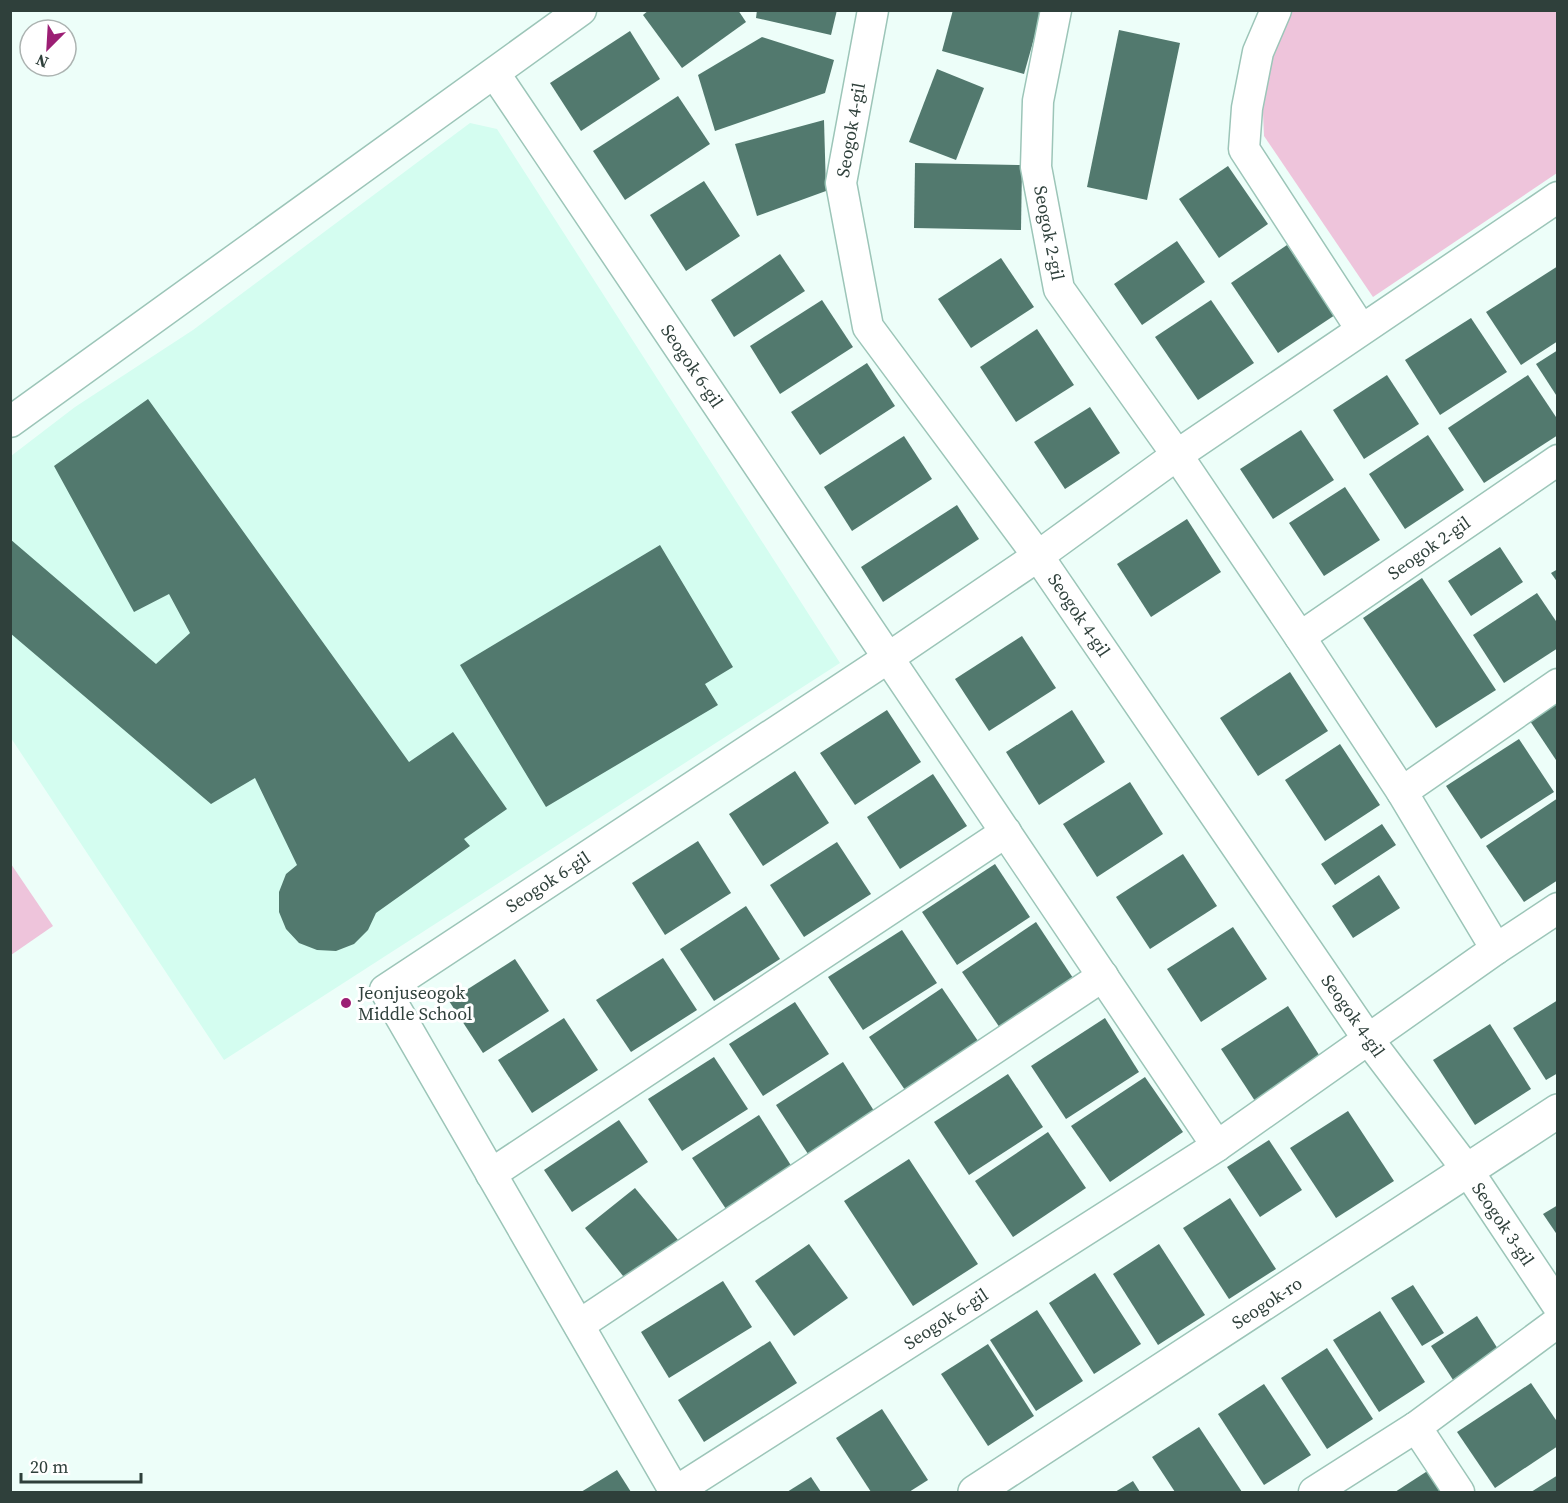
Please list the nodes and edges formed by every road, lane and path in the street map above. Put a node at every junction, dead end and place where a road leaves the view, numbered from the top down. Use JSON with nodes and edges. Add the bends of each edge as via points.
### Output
{"nodes":[{"id":1,"x":581,"y":10,"type":"edge"},
{"id":2,"x":873,"y":10,"type":"edge"},
{"id":3,"x":1056,"y":10,"type":"edge"},
{"id":4,"x":1276,"y":10,"type":"edge"},
{"id":5,"x":495,"y":74,"type":"junction"},
{"id":6,"x":1557,"y":197,"type":"edge"},
{"id":7,"x":1361,"y":329,"type":"junction"},
{"id":8,"x":10,"y":422,"type":"edge"},
{"id":9,"x":1177,"y":455,"type":"junction"},
{"id":10,"x":1557,"y":460,"type":"edge"},
{"id":11,"x":1038,"y":555,"type":"junction"},
{"id":12,"x":1300,"y":637,"type":"junction"},
{"id":13,"x":888,"y":658,"type":"junction"},
{"id":14,"x":1557,"y":684,"type":"edge"},
{"id":15,"x":1402,"y":792,"type":"junction"},
{"id":16,"x":1006,"y":832,"type":"junction"},
{"id":17,"x":1557,"y":908,"type":"edge"},
{"id":18,"x":1496,"y":949,"type":"junction"},
{"id":19,"x":1103,"y":976,"type":"junction"},
{"id":20,"x":1368,"y":1039,"type":"junction"},
{"id":21,"x":1557,"y":1112,"type":"edge"},
{"id":22,"x":1217,"y":1146,"type":"junction"},
{"id":23,"x":1468,"y":1172,"type":"junction"},
{"id":24,"x":491,"y":1174,"type":"junction"},
{"id":25,"x":1557,"y":1306,"type":"edge"},
{"id":26,"x":1557,"y":1322,"type":"edge"},
{"id":27,"x":579,"y":1325,"type":"junction"},
{"id":28,"x":1416,"y":1427,"type":"junction"},
{"id":29,"x":675,"y":1492,"type":"edge"},
{"id":30,"x":975,"y":1492,"type":"edge"},
{"id":31,"x":1314,"y":1492,"type":"edge"},
{"id":32,"x":1459,"y":1492,"type":"edge"}],
"edges":[{"from":1,"to":5,"type":"street"},
{"from":2,"to":11,"type":"street","name":"Seogok 4-gil","via":[[841,183],[868,327]]},
{"from":3,"to":9,"type":"street","name":"Seogok 2-gil","via":[[1038,101],[1036,167],[1059,289]]},
{"from":4,"to":7,"type":"street","via":[[1258,52],[1244,149]]},
{"from":5,"to":8,"type":"street"},
{"from":5,"to":13,"type":"street","name":"Seogok 6-gil"},
{"from":6,"to":7,"type":"street"},
{"from":7,"to":9,"type":"street"},
{"from":9,"to":11,"type":"street"},
{"from":9,"to":12,"type":"street","name":"Seogok 2-gil"},
{"from":10,"to":12,"type":"street","name":"Seogok 2-gil"},
{"from":11,"to":13,"type":"street","name":"Seogok 6-gil"},
{"from":11,"to":20,"type":"street","name":"Seogok 4-gil"},
{"from":12,"to":15,"type":"street","name":"Seogok 2-gil"},
{"from":13,"to":16,"type":"street","name":"Seogok 6-gil"},
{"from":13,"to":24,"type":"street","name":"Seogok 6-gil","via":[[385,990]]},
{"from":14,"to":15,"type":"street"},
{"from":15,"to":18,"type":"street","name":"Seogok 2-gil"},
{"from":16,"to":19,"type":"street","name":"Seogok 6-gil"},
{"from":16,"to":24,"type":"street"},
{"from":17,"to":18,"type":"street"},
{"from":18,"to":20,"type":"street"},
{"from":19,"to":22,"type":"street","name":"Seogok 6-gil"},
{"from":19,"to":27,"type":"street"},
{"from":20,"to":22,"type":"street","name":"Seogok 6-gil"},
{"from":20,"to":23,"type":"street","name":"Seogok 4-gil"},
{"from":21,"to":23,"type":"street","name":"Seogok-ro"},
{"from":22,"to":29,"type":"street","name":"Seogok 6-gil"},
{"from":23,"to":25,"type":"street","name":"Seogok 3-gil"},
{"from":23,"to":30,"type":"street","name":"Seogok-ro"},
{"from":24,"to":27,"type":"street","name":"Seogok 6-gil"},
{"from":26,"to":28,"type":"street"},
{"from":27,"to":29,"type":"street","name":"Seogok 6-gil"},
{"from":28,"to":31,"type":"street"},
{"from":28,"to":32,"type":"street"}]}
